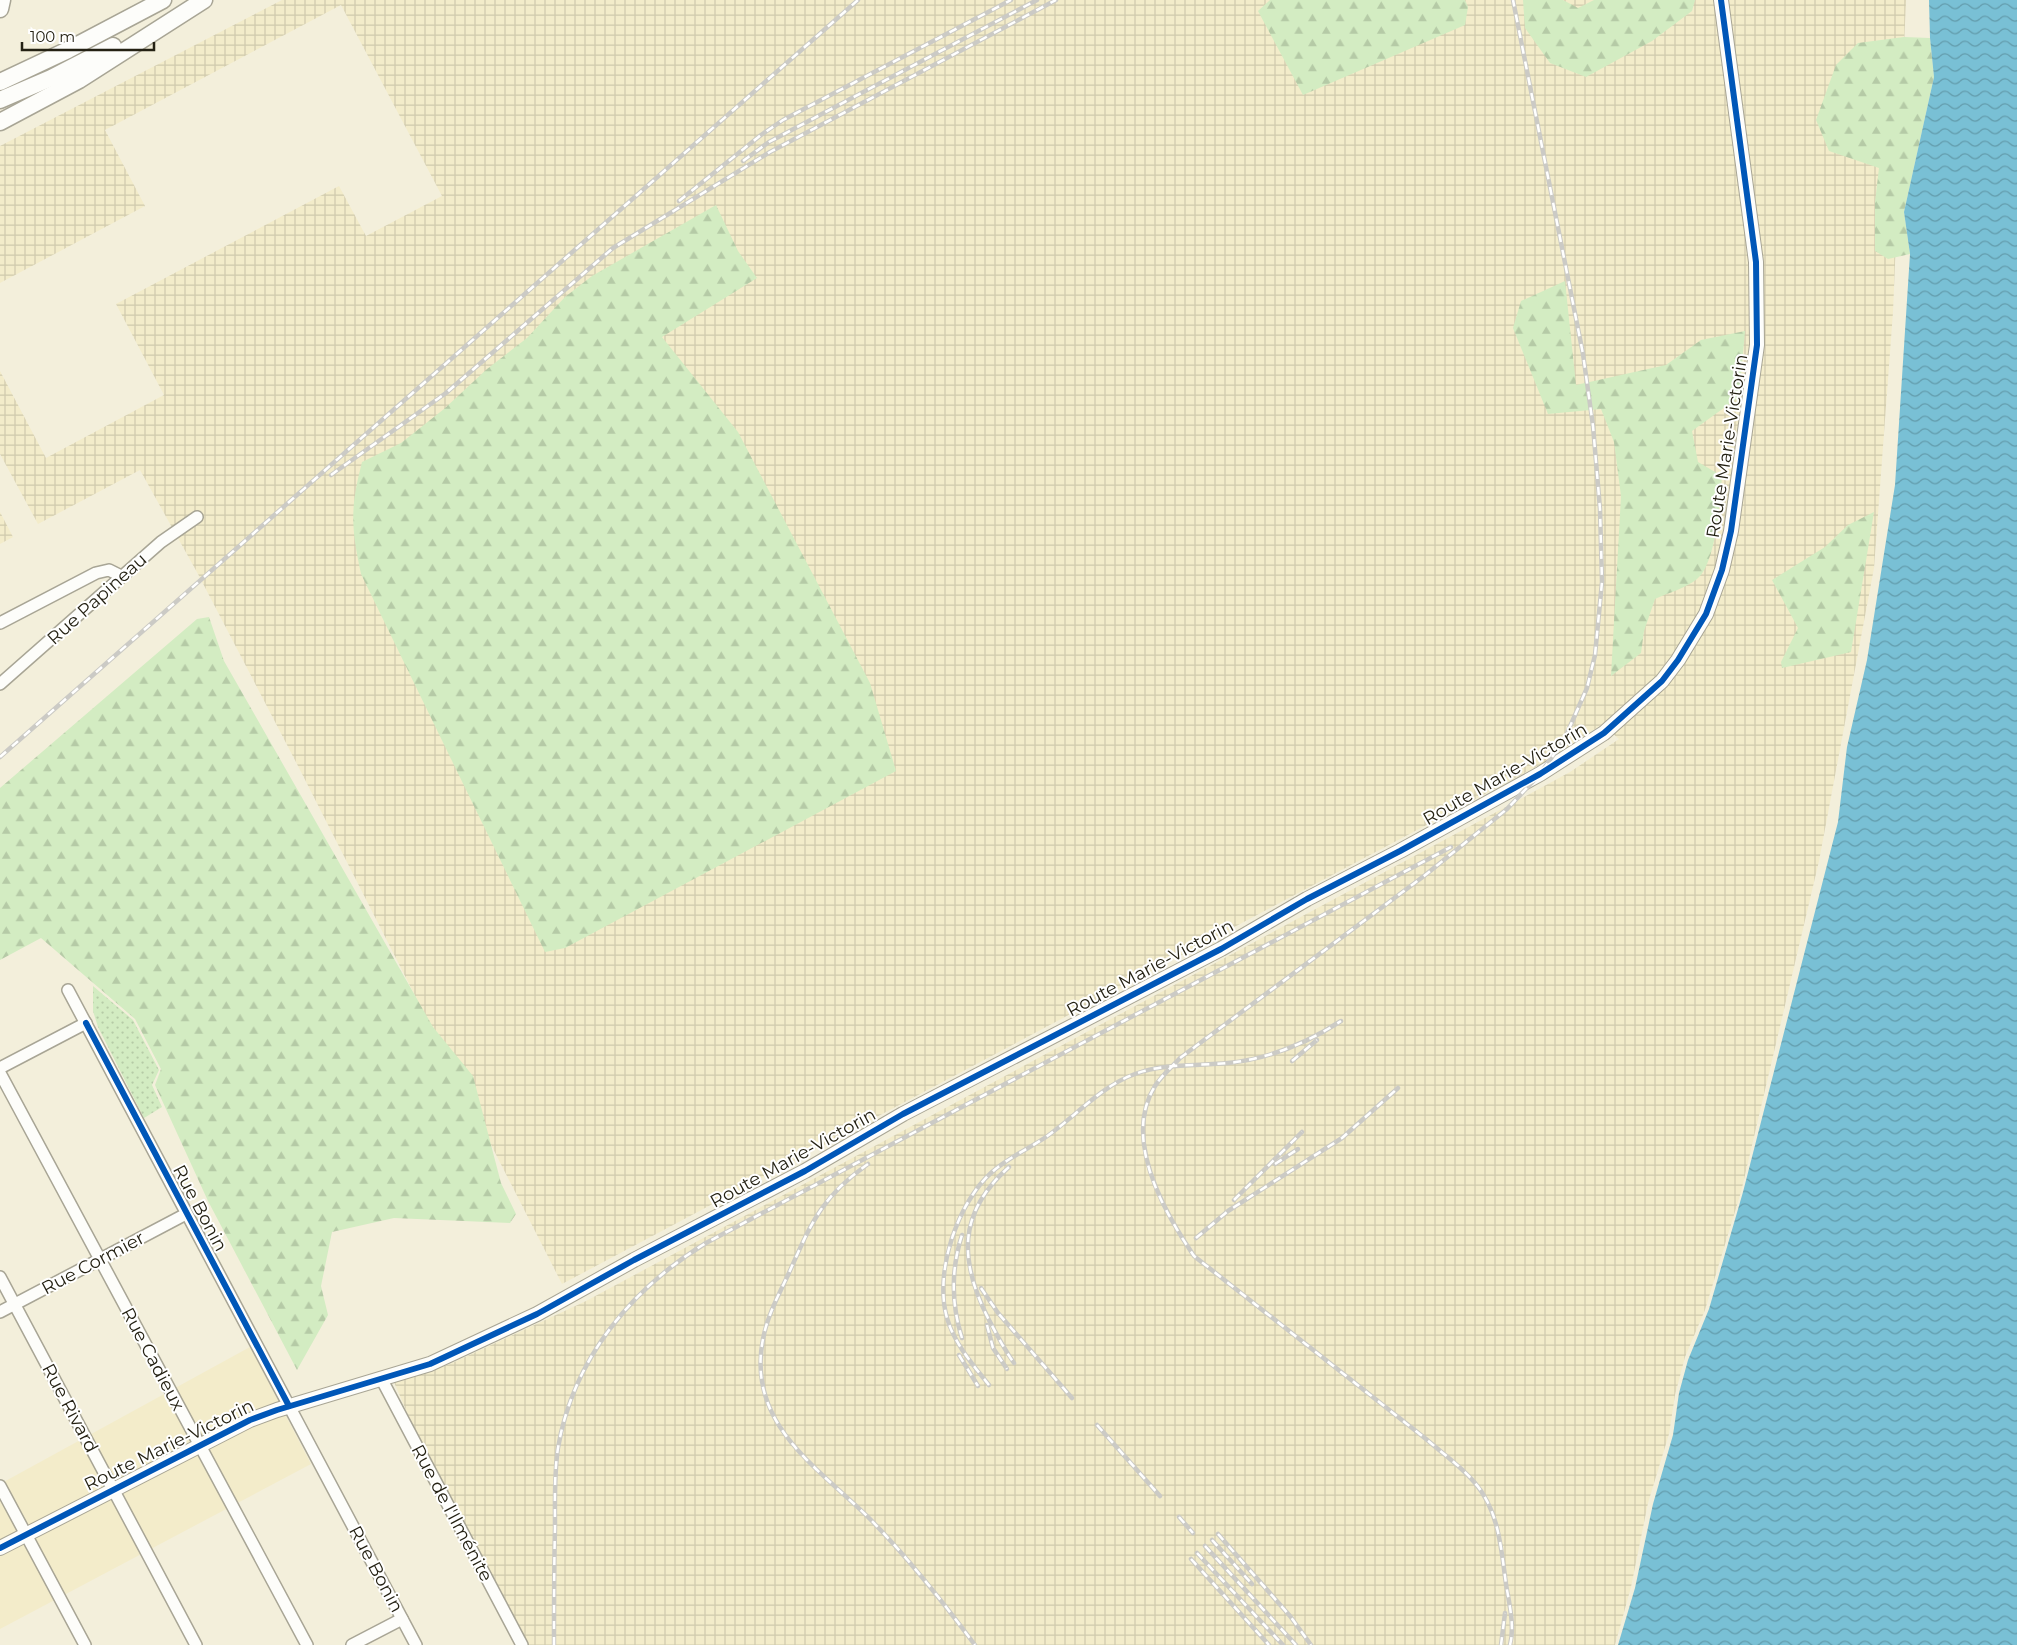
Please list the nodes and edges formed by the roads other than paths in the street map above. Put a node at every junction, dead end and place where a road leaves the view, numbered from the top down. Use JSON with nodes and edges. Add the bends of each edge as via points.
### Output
{"nodes":[{"id":1,"x":2,"y":0,"type":"edge"},
{"id":2,"x":163,"y":0,"type":"edge"},
{"id":3,"x":203,"y":0,"type":"edge"},
{"id":4,"x":1721,"y":0,"type":"edge"},
{"id":5,"x":0,"y":9,"type":"edge"},
{"id":6,"x":0,"y":82,"type":"edge"},
{"id":7,"x":0,"y":100,"type":"edge"},
{"id":8,"x":0,"y":122,"type":"edge"},
{"id":9,"x":197,"y":517,"type":"dead end"},
{"id":10,"x":122,"y":576,"type":"junction"},
{"id":11,"x":0,"y":623,"type":"edge"},
{"id":12,"x":0,"y":684,"type":"edge"},
{"id":13,"x":68,"y":990,"type":"dead end"},
{"id":14,"x":86,"y":1023,"type":"junction"},
{"id":15,"x":0,"y":1068,"type":"edge"},
{"id":16,"x":0,"y":1073,"type":"edge"},
{"id":17,"x":186,"y":1214,"type":"junction"},
{"id":18,"x":100,"y":1258,"type":"junction"},
{"id":19,"x":0,"y":1277,"type":"edge"},
{"id":20,"x":15,"y":1305,"type":"junction"},
{"id":21,"x":0,"y":1312,"type":"edge"},
{"id":22,"x":382,"y":1380,"type":"junction"},
{"id":23,"x":289,"y":1406,"type":"junction"},
{"id":24,"x":198,"y":1445,"type":"junction"},
{"id":25,"x":0,"y":1486,"type":"edge"},
{"id":26,"x":113,"y":1489,"type":"junction"},
{"id":27,"x":26,"y":1535,"type":"junction"},
{"id":28,"x":0,"y":1548,"type":"edge"},
{"id":29,"x":402,"y":1619,"type":"junction"},
{"id":30,"x":85,"y":1645,"type":"edge"},
{"id":31,"x":196,"y":1645,"type":"edge"},
{"id":32,"x":307,"y":1645,"type":"edge"},
{"id":33,"x":352,"y":1645,"type":"edge"},
{"id":34,"x":416,"y":1645,"type":"edge"},
{"id":35,"x":522,"y":1645,"type":"edge"}],
"edges":[{"from":1,"to":5,"type":"highway"},
{"from":2,"to":6,"type":"highway"},
{"from":3,"to":7,"type":"highway","via":[[51,78]]},
{"from":3,"to":8,"type":"highway","via":[[79,80]]},
{"from":4,"to":22,"type":"main road","name":"Route Marie-Victorin","via":[[1756,262],[1757,345],[1722,570],[1706,614],[1662,681],[1592,742],[1221,949],[912,1110],[537,1314],[430,1364]]},
{"from":9,"to":10,"type":"street","name":"Rue Papineau","via":[[160,542]]},
{"from":10,"to":11,"type":"street","via":[[109,570],[96,573]]},
{"from":10,"to":12,"type":"street","name":"Rue Papineau"},
{"from":13,"to":14,"type":"street","name":"Rue Bonin"},
{"from":14,"to":15,"type":"street"},
{"from":14,"to":17,"type":"street","name":"Rue Bonin"},
{"from":16,"to":18,"type":"street","name":"Rue Cadieux"},
{"from":17,"to":18,"type":"street","name":"Rue Cormier"},
{"from":17,"to":23,"type":"street","name":"Rue Bonin"},
{"from":18,"to":20,"type":"street","name":"Rue Cormier"},
{"from":18,"to":24,"type":"street","name":"Rue Cadieux"},
{"from":19,"to":20,"type":"street","name":"Rue Rivard"},
{"from":20,"to":21,"type":"street","name":"Rue Cormier"},
{"from":20,"to":26,"type":"street","name":"Rue Rivard"},
{"from":22,"to":23,"type":"main road","name":"Route Marie-Victorin"},
{"from":22,"to":35,"type":"street","name":"Rue de l'Ilménite"},
{"from":23,"to":24,"type":"main road","name":"Route Marie-Victorin"},
{"from":23,"to":29,"type":"street","name":"Rue Bonin"},
{"from":24,"to":26,"type":"main road","name":"Route Marie-Victorin"},
{"from":24,"to":32,"type":"street","name":"Rue Cadieux"},
{"from":25,"to":27,"type":"street"},
{"from":26,"to":27,"type":"main road","name":"Route Marie-Victorin"},
{"from":26,"to":31,"type":"street","name":"Rue Rivard"},
{"from":27,"to":28,"type":"main road","name":"Route Marie-Victorin"},
{"from":27,"to":30,"type":"street"},
{"from":29,"to":33,"type":"street"},
{"from":29,"to":34,"type":"street","name":"Rue Bonin"}]}
